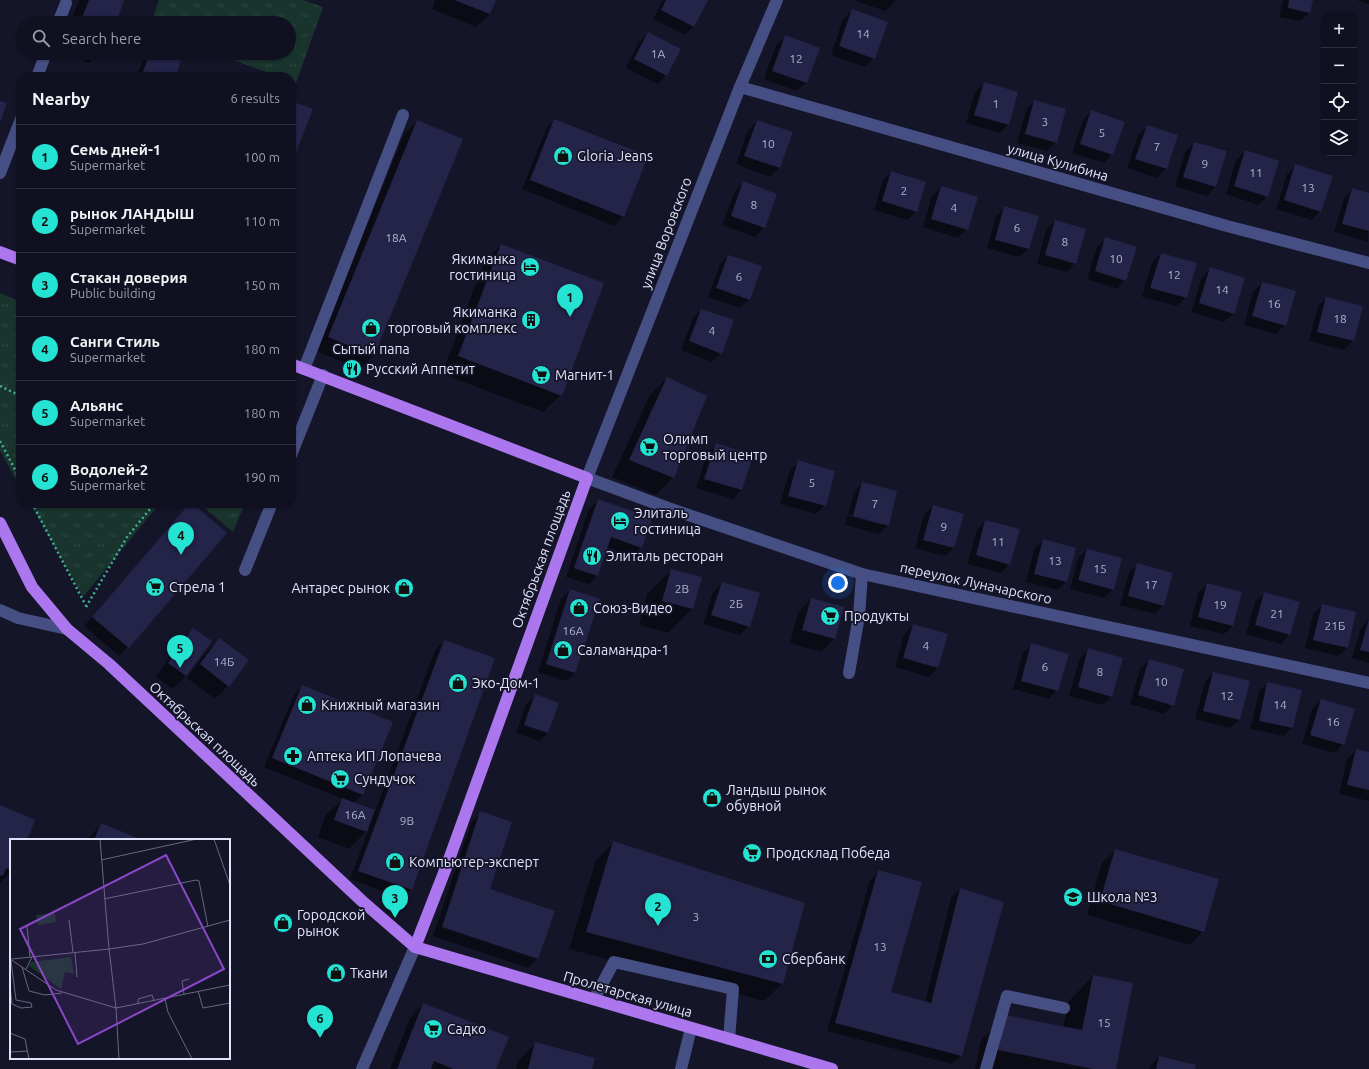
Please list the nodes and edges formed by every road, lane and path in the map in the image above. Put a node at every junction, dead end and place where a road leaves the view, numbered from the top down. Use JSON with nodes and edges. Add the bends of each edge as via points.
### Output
{"nodes":[{"id":1,"x":777,"y":0,"type":"edge"},
{"id":2,"x":66,"y":3,"type":"dead end"},
{"id":3,"x":61,"y":16,"type":"edge"},
{"id":4,"x":43,"y":60,"type":"edge"},
{"id":5,"x":39,"y":72,"type":"edge"},
{"id":6,"x":740,"y":87,"type":"junction"},
{"id":7,"x":402,"y":115,"type":"dead end"},
{"id":8,"x":16,"y":132,"type":"edge"},
{"id":9,"x":0,"y":173,"type":"edge"},
{"id":10,"x":0,"y":252,"type":"edge"},
{"id":11,"x":16,"y":258,"type":"edge"},
{"id":12,"x":1369,"y":263,"type":"edge"},
{"id":13,"x":296,"y":366,"type":"edge"},
{"id":14,"x":304,"y":368,"type":"junction"},
{"id":15,"x":323,"y":375,"type":"junction"},
{"id":16,"x":0,"y":386,"type":"edge"},
{"id":17,"x":16,"y":394,"type":"edge"},
{"id":18,"x":0,"y":441,"type":"edge"},
{"id":19,"x":296,"y":442,"type":"edge"},
{"id":20,"x":16,"y":471,"type":"edge"},
{"id":21,"x":587,"y":478,"type":"junction"},
{"id":22,"x":35,"y":508,"type":"edge"},
{"id":23,"x":151,"y":508,"type":"edge"},
{"id":24,"x":270,"y":508,"type":"edge"},
{"id":25,"x":0,"y":523,"type":"edge"},
{"id":26,"x":245,"y":570,"type":"dead end"},
{"id":27,"x":862,"y":574,"type":"junction"},
{"id":28,"x":0,"y":610,"type":"edge"},
{"id":29,"x":67,"y":629,"type":"junction"},
{"id":30,"x":849,"y":673,"type":"dead end"},
{"id":31,"x":1369,"y":683,"type":"edge"},
{"id":32,"x":415,"y":947,"type":"junction"},
{"id":33,"x":594,"y":999,"type":"junction"},
{"id":34,"x":1064,"y":1008,"type":"dead end"},
{"id":35,"x":691,"y":1028,"type":"junction"},
{"id":36,"x":729,"y":1039,"type":"junction"},
{"id":37,"x":813,"y":1067,"type":"edge"},
{"id":38,"x":362,"y":1069,"type":"edge"},
{"id":39,"x":681,"y":1069,"type":"edge"},
{"id":40,"x":832,"y":1069,"type":"edge"},
{"id":41,"x":986,"y":1069,"type":"edge"}],
"edges":[{"from":1,"to":6,"type":"street","name":"улица Воровского"},
{"from":2,"to":3,"type":"street"},
{"from":4,"to":5,"type":"street"},
{"from":6,"to":12,"type":"street","name":"улица Кулибина","via":[[1228,226]]},
{"from":6,"to":21,"type":"street","name":"улица Воровского"},
{"from":7,"to":14,"type":"street"},
{"from":8,"to":9,"type":"street"},
{"from":10,"to":11,"type":"main road"},
{"from":13,"to":14,"type":"main road","name":"Октябрьская площадь"},
{"from":14,"to":15,"type":"main road","name":"Октябрьская площадь"},
{"from":15,"to":19,"type":"street"},
{"from":15,"to":21,"type":"main road","name":"Октябрьская площадь"},
{"from":16,"to":17,"type":"path"},
{"from":18,"to":20,"type":"path"},
{"from":21,"to":27,"type":"street","name":"переулок Луначарского"},
{"from":21,"to":32,"type":"main road","name":"Октябрьская площадь"},
{"from":22,"to":23,"type":"path","via":[[86,607],[127,538]]},
{"from":24,"to":26,"type":"street"},
{"from":25,"to":29,"type":"main road","name":"Октябрьская площадь","via":[[32,587]]},
{"from":27,"to":30,"type":"street","via":[[859,616]]},
{"from":27,"to":31,"type":"street","name":"переулок Луначарского"},
{"from":28,"to":29,"type":"street","via":[[18,618]]},
{"from":29,"to":32,"type":"main road","name":"Октябрьская площадь","via":[[109,664]]},
{"from":32,"to":33,"type":"main road","name":"Пролетарская улица"},
{"from":32,"to":38,"type":"street","name":"Октябрьская площадь"},
{"from":33,"to":35,"type":"main road","name":"Пролетарская улица"},
{"from":33,"to":36,"type":"street","via":[[614,962],[733,989]]},
{"from":34,"to":41,"type":"street","via":[[1007,996]]},
{"from":35,"to":36,"type":"main road","name":"Пролетарская улица"},
{"from":35,"to":39,"type":"street"},
{"from":36,"to":37,"type":"main road","name":"Пролетарская улица"},
{"from":37,"to":40,"type":"main road","name":"Пролетарская улица"}]}
